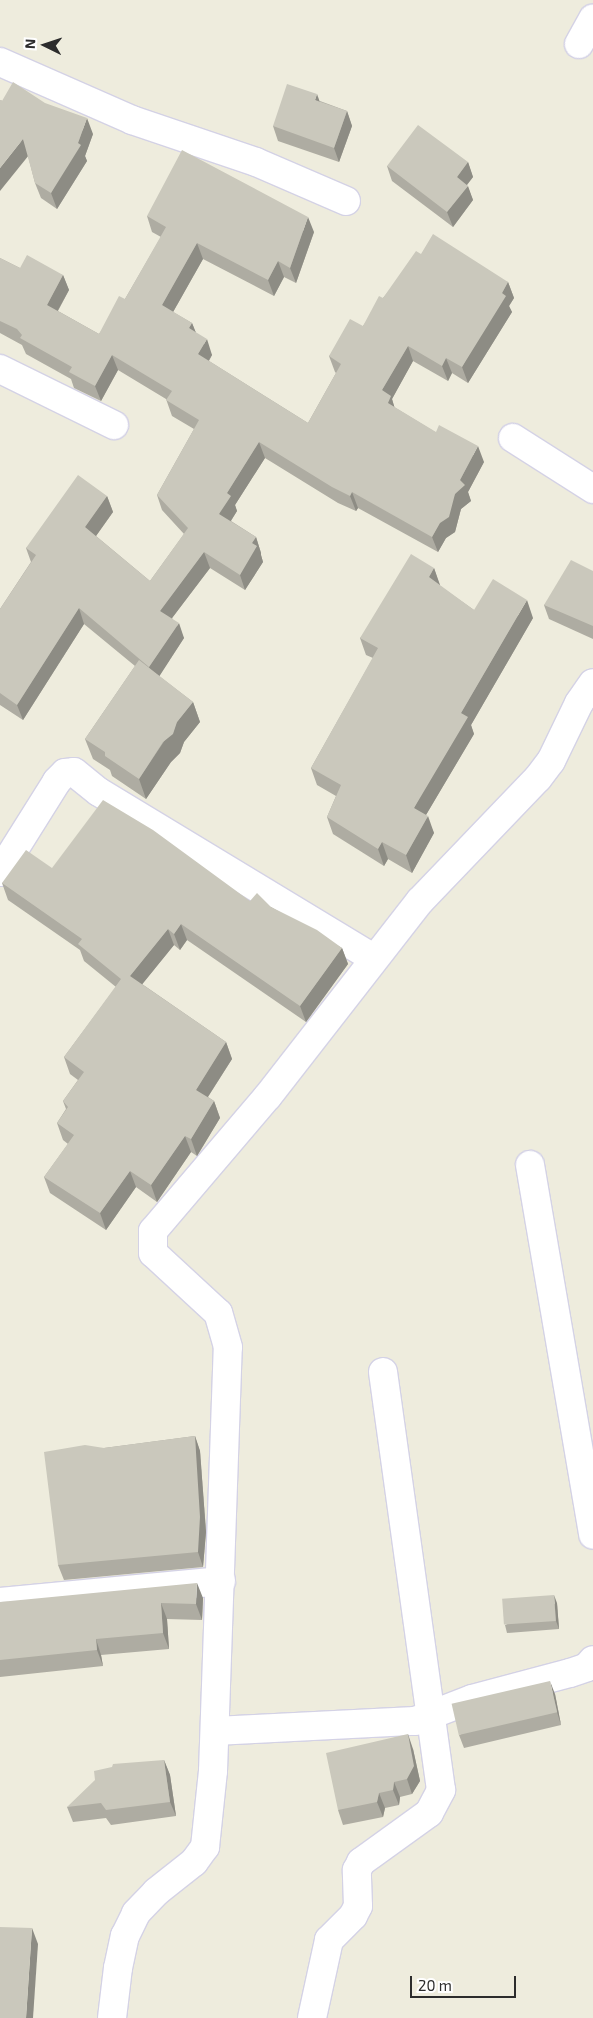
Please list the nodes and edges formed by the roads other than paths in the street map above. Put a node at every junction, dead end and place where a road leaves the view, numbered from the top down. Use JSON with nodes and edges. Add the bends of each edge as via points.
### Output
{"nodes":[{"id":1,"x":593,"y":19,"type":"edge"},
{"id":2,"x":579,"y":44,"type":"dead end"},
{"id":3,"x":0,"y":62,"type":"edge"},
{"id":4,"x":346,"y":201,"type":"dead end"},
{"id":5,"x":0,"y":369,"type":"edge"},
{"id":6,"x":114,"y":425,"type":"dead end"},
{"id":7,"x":513,"y":438,"type":"dead end"},
{"id":8,"x":593,"y":489,"type":"edge"},
{"id":9,"x":593,"y":683,"type":"edge"},
{"id":10,"x":0,"y":872,"type":"edge"},
{"id":11,"x":373,"y":958,"type":"junction"},
{"id":12,"x":530,"y":1165,"type":"dead end"},
{"id":13,"x":382,"y":1372,"type":"dead end"},
{"id":14,"x":593,"y":1535,"type":"edge"},
{"id":15,"x":221,"y":1581,"type":"junction"},
{"id":16,"x":0,"y":1602,"type":"edge"},
{"id":17,"x":593,"y":1660,"type":"edge"},
{"id":18,"x":429,"y":1716,"type":"junction"},
{"id":19,"x":215,"y":1731,"type":"junction"},
{"id":20,"x":112,"y":2018,"type":"edge"},
{"id":21,"x":312,"y":2018,"type":"edge"}],
"edges":[{"from":1,"to":2,"type":"street"},
{"from":3,"to":4,"type":"street","via":[[132,120],[256,162]]},
{"from":5,"to":6,"type":"street"},
{"from":7,"to":8,"type":"street"},
{"from":9,"to":11,"type":"street","via":[[579,703],[552,761],[420,901]]},
{"from":10,"to":11,"type":"street","via":[[56,780],[65,773],[74,772],[99,792]]},
{"from":11,"to":15,"type":"street","via":[[268,1096],[152,1236],[151,1247],[158,1261],[218,1313],[225,1332],[228,1390]]},
{"from":12,"to":14,"type":"street"},
{"from":13,"to":18,"type":"street"},
{"from":15,"to":16,"type":"street"},
{"from":15,"to":19,"type":"street"},
{"from":17,"to":18,"type":"street","via":[[587,1667],[570,1674],[472,1699]]},
{"from":18,"to":19,"type":"street","via":[[404,1722]]},
{"from":18,"to":21,"type":"street","via":[[441,1790],[429,1813],[361,1862],[357,1870],[358,1906],[353,1916],[329,1940]]},
{"from":19,"to":20,"type":"street","via":[[205,1847],[194,1862],[156,1892],[136,1913],[125,1936]]}]}
